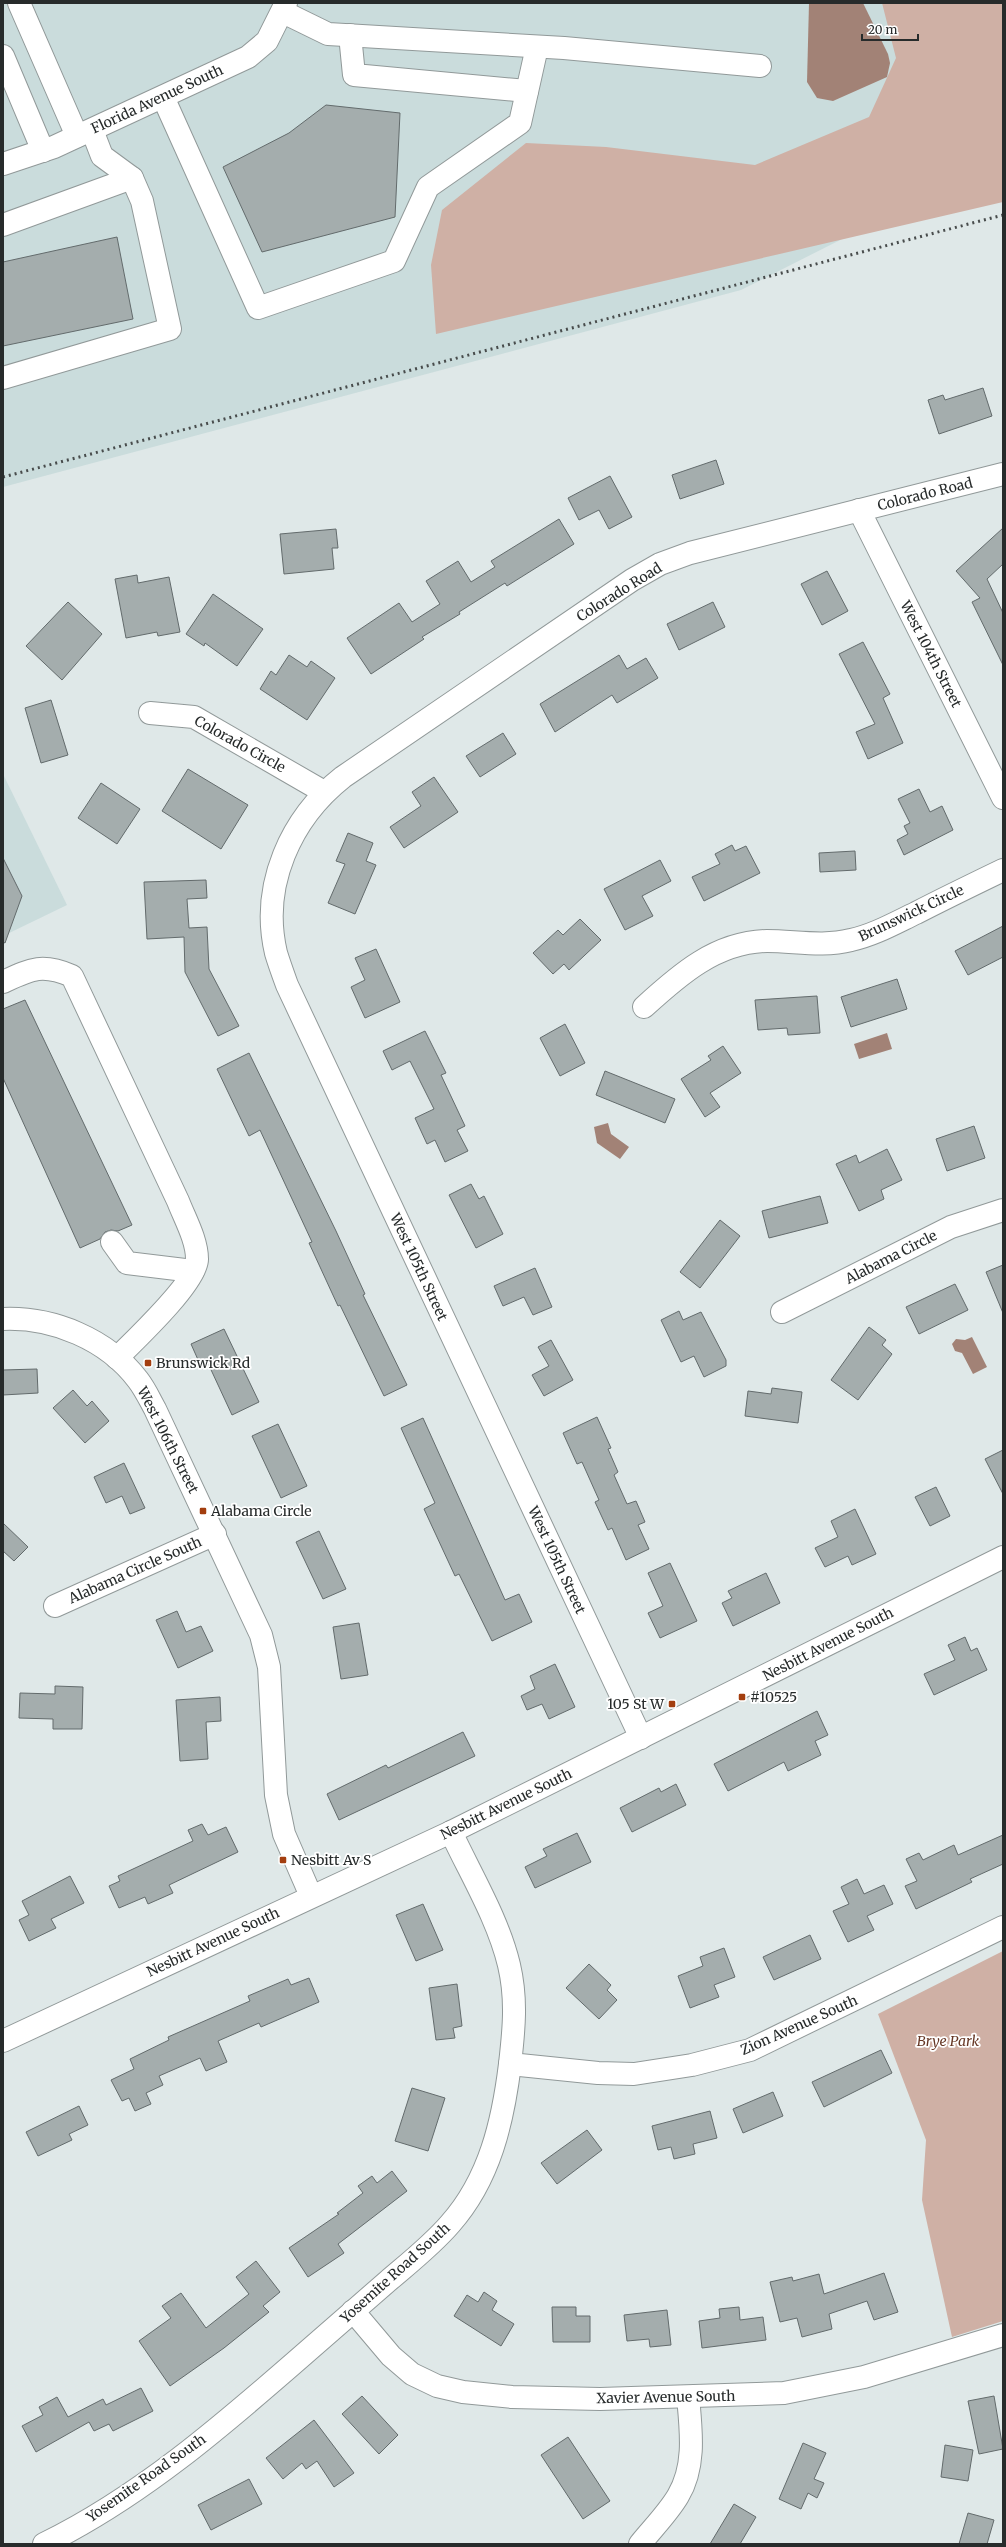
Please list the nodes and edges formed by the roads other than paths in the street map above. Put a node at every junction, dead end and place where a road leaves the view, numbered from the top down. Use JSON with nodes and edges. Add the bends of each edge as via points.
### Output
{"nodes":[{"id":1,"x":19,"y":3,"type":"edge"},
{"id":2,"x":285,"y":7,"type":"edge"},
{"id":3,"x":350,"y":35,"type":"junction"},
{"id":4,"x":536,"y":47,"type":"junction"},
{"id":5,"x":3,"y":56,"type":"edge"},
{"id":6,"x":760,"y":66,"type":"dead end"},
{"id":7,"x":527,"y":91,"type":"junction"},
{"id":8,"x":163,"y":97,"type":"junction"},
{"id":9,"x":85,"y":133,"type":"junction"},
{"id":10,"x":43,"y":151,"type":"junction"},
{"id":11,"x":3,"y":164,"type":"edge"},
{"id":12,"x":132,"y":178,"type":"junction"},
{"id":13,"x":3,"y":225,"type":"edge"},
{"id":14,"x":3,"y":378,"type":"edge"},
{"id":15,"x":1003,"y":474,"type":"edge"},
{"id":16,"x":860,"y":510,"type":"junction"},
{"id":17,"x":150,"y":713,"type":"dead end"},
{"id":18,"x":324,"y":792,"type":"junction"},
{"id":19,"x":1003,"y":798,"type":"edge"},
{"id":20,"x":1003,"y":870,"type":"edge"},
{"id":21,"x":3,"y":982,"type":"edge"},
{"id":22,"x":644,"y":1007,"type":"dead end"},
{"id":23,"x":1003,"y":1210,"type":"edge"},
{"id":24,"x":112,"y":1242,"type":"dead end"},
{"id":25,"x":193,"y":1271,"type":"junction"},
{"id":26,"x":782,"y":1312,"type":"dead end"},
{"id":27,"x":3,"y":1319,"type":"edge"},
{"id":28,"x":117,"y":1358,"type":"junction"},
{"id":29,"x":214,"y":1534,"type":"junction"},
{"id":30,"x":1003,"y":1556,"type":"edge"},
{"id":31,"x":55,"y":1606,"type":"dead end"},
{"id":32,"x":641,"y":1738,"type":"junction"},
{"id":33,"x":451,"y":1832,"type":"junction"},
{"id":34,"x":311,"y":1896,"type":"junction"},
{"id":35,"x":1003,"y":1927,"type":"edge"},
{"id":36,"x":3,"y":2041,"type":"edge"},
{"id":37,"x":510,"y":2064,"type":"junction"},
{"id":38,"x":354,"y":2311,"type":"junction"},
{"id":39,"x":1003,"y":2335,"type":"edge"},
{"id":40,"x":688,"y":2397,"type":"junction"},
{"id":41,"x":44,"y":2544,"type":"edge"},
{"id":42,"x":640,"y":2544,"type":"edge"}],
"edges":[{"from":1,"to":9,"type":"street"},
{"from":2,"to":3,"type":"street","via":[[328,34]]},
{"from":2,"to":8,"type":"street","name":"Florida Avenue South","via":[[267,41],[248,57]]},
{"from":3,"to":4,"type":"street"},
{"from":3,"to":7,"type":"street","via":[[354,75]]},
{"from":4,"to":6,"type":"street"},
{"from":4,"to":7,"type":"street"},
{"from":5,"to":10,"type":"street"},
{"from":7,"to":8,"type":"street","via":[[520,123],[428,187],[394,261],[258,308]]},
{"from":8,"to":9,"type":"street","name":"Florida Avenue South"},
{"from":9,"to":10,"type":"street","name":"Florida Avenue South"},
{"from":9,"to":12,"type":"street","via":[[102,156]]},
{"from":10,"to":11,"type":"street","name":"Florida Avenue South"},
{"from":12,"to":13,"type":"street"},
{"from":12,"to":14,"type":"street","via":[[142,201],[170,329]]},
{"from":15,"to":16,"type":"street","name":"Colorado Road"},
{"from":16,"to":18,"type":"street","name":"Colorado Road","via":[[690,553],[660,564],[632,580]]},
{"from":16,"to":19,"type":"street","name":"West 104th Street"},
{"from":17,"to":18,"type":"street","name":"Colorado Circle","via":[[194,717]]},
{"from":18,"to":32,"type":"street","name":"West 105th Street","via":[[297,826],[283,855],[275,887],[272,920],[275,946],[287,985]]},
{"from":20,"to":22,"type":"street","name":"Brunswick Circle","via":[[878,931],[851,940],[824,944],[765,941],[734,946],[704,957],[678,976]]},
{"from":21,"to":25,"type":"street","via":[[29,969],[52,968],[72,976],[178,1201],[198,1260]]},
{"from":23,"to":26,"type":"street","name":"Alabama Circle","via":[[951,1228]]},
{"from":24,"to":25,"type":"street","via":[[127,1263]]},
{"from":25,"to":28,"type":"street","via":[[189,1282]]},
{"from":27,"to":28,"type":"street","name":"West 106th Street","via":[[22,1318],[56,1324],[87,1337]]},
{"from":28,"to":29,"type":"street","name":"West 106th Street","via":[[138,1380],[155,1409]]},
{"from":29,"to":31,"type":"street","name":"Alabama Circle South"},
{"from":29,"to":34,"type":"street","name":"West 106th Street","via":[[261,1635],[269,1667],[276,1795],[284,1834]]},
{"from":30,"to":32,"type":"street","name":"Nesbitt Avenue South"},
{"from":32,"to":33,"type":"street","name":"Nesbitt Avenue South"},
{"from":33,"to":34,"type":"street","name":"Nesbitt Avenue South"},
{"from":33,"to":37,"type":"street","name":"Yosemite Road South","via":[[498,1932],[508,1963],[515,1995],[515,2028]]},
{"from":34,"to":36,"type":"street","name":"Nesbitt Avenue South"},
{"from":35,"to":37,"type":"street","name":"Zion Avenue South","via":[[750,2050],[692,2065],[634,2074]]},
{"from":37,"to":38,"type":"street","name":"Yosemite Road South","via":[[505,2107],[493,2149],[476,2189],[451,2224]]},
{"from":38,"to":40,"type":"street","name":"Xavier Avenue South","via":[[391,2356],[412,2374],[437,2386],[463,2392],[512,2397]]},
{"from":38,"to":41,"type":"street","name":"Yosemite Road South","via":[[243,2408],[183,2456],[120,2500]]},
{"from":39,"to":40,"type":"street","name":"Xavier Avenue South","via":[[825,2386],[760,2396]]},
{"from":40,"to":42,"type":"street","via":[[692,2442],[688,2470],[678,2496]]}]}
